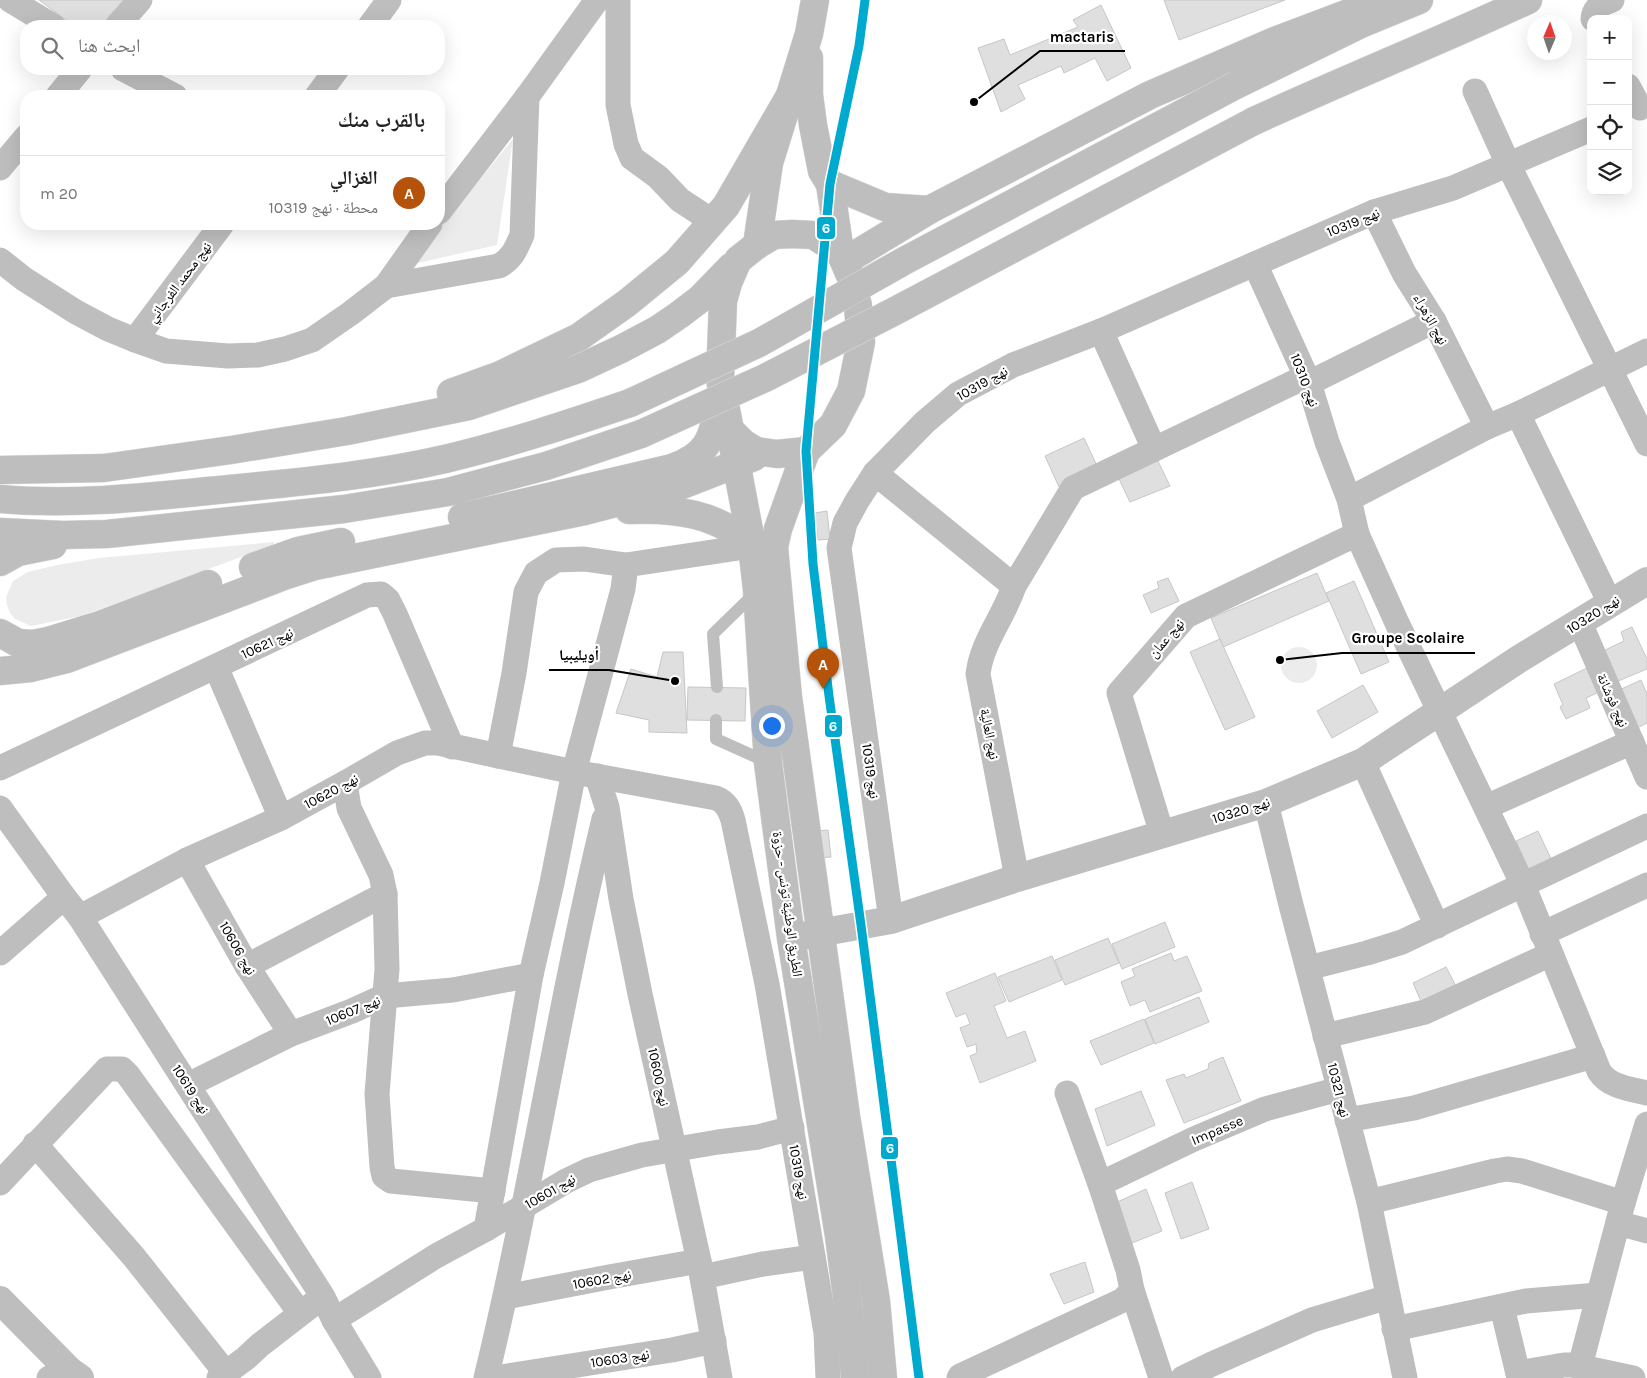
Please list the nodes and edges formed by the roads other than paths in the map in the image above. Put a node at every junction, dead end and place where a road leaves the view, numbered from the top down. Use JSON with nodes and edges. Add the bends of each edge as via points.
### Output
{"nodes":[{"id":1,"x":10,"y":0,"type":"edge"},
{"id":2,"x":140,"y":0,"type":"edge"},
{"id":3,"x":389,"y":0,"type":"edge"},
{"id":4,"x":597,"y":0,"type":"edge"},
{"id":5,"x":618,"y":0,"type":"edge"},
{"id":6,"x":815,"y":0,"type":"edge"},
{"id":7,"x":1383,"y":0,"type":"edge"},
{"id":8,"x":1419,"y":0,"type":"edge"},
{"id":9,"x":1528,"y":0,"type":"edge"},
{"id":10,"x":1612,"y":0,"type":"edge"},
{"id":11,"x":1594,"y":15,"type":"edge"},
{"id":12,"x":43,"y":20,"type":"edge"},
{"id":13,"x":122,"y":20,"type":"edge"},
{"id":14,"x":374,"y":20,"type":"edge"},
{"id":15,"x":808,"y":34,"type":"junction"},
{"id":16,"x":75,"y":75,"type":"edge"},
{"id":17,"x":135,"y":75,"type":"edge"},
{"id":18,"x":333,"y":75,"type":"edge"},
{"id":19,"x":63,"y":90,"type":"edge"},
{"id":20,"x":163,"y":90,"type":"edge"},
{"id":21,"x":322,"y":90,"type":"edge"},
{"id":22,"x":1475,"y":91,"type":"dead end"},
{"id":23,"x":1632,"y":95,"type":"edge"},
{"id":24,"x":527,"y":96,"type":"junction"},
{"id":25,"x":788,"y":99,"type":"junction"},
{"id":26,"x":1638,"y":108,"type":"edge"},
{"id":27,"x":1587,"y":131,"type":"edge"},
{"id":28,"x":20,"y":144,"type":"edge"},
{"id":29,"x":1508,"y":164,"type":"junction"},
{"id":30,"x":0,"y":168,"type":"edge"},
{"id":31,"x":830,"y":184,"type":"junction"},
{"id":32,"x":445,"y":204,"type":"edge"},
{"id":33,"x":929,"y":210,"type":"junction"},
{"id":34,"x":1374,"y":212,"type":"junction"},
{"id":35,"x":712,"y":221,"type":"junction"},
{"id":36,"x":217,"y":230,"type":"edge"},
{"id":37,"x":426,"y":230,"type":"edge"},
{"id":38,"x":747,"y":253,"type":"junction"},
{"id":39,"x":842,"y":257,"type":"junction"},
{"id":40,"x":0,"y":260,"type":"edge"},
{"id":41,"x":1255,"y":264,"type":"junction"},
{"id":42,"x":386,"y":286,"type":"junction"},
{"id":43,"x":1434,"y":321,"type":"junction"},
{"id":44,"x":1101,"y":331,"type":"junction"},
{"id":45,"x":134,"y":340,"type":"junction"},
{"id":46,"x":1647,"y":352,"type":"edge"},
{"id":47,"x":1610,"y":370,"type":"junction"},
{"id":48,"x":1307,"y":380,"type":"junction"},
{"id":49,"x":722,"y":390,"type":"junction"},
{"id":50,"x":1518,"y":414,"type":"junction"},
{"id":51,"x":1487,"y":427,"type":"junction"},
{"id":52,"x":730,"y":430,"type":"junction"},
{"id":53,"x":347,"y":431,"type":"junction"},
{"id":54,"x":1647,"y":444,"type":"edge"},
{"id":55,"x":1154,"y":449,"type":"junction"},
{"id":56,"x":806,"y":451,"type":"junction"},
{"id":57,"x":768,"y":453,"type":"junction"},
{"id":58,"x":736,"y":463,"type":"junction"},
{"id":59,"x":0,"y":470,"type":"edge"},
{"id":60,"x":875,"y":473,"type":"junction"},
{"id":61,"x":0,"y":499,"type":"edge"},
{"id":62,"x":1348,"y":499,"type":"junction"},
{"id":63,"x":585,"y":511,"type":"junction"},
{"id":64,"x":0,"y":532,"type":"edge"},
{"id":65,"x":108,"y":534,"type":"junction"},
{"id":66,"x":1357,"y":534,"type":"junction"},
{"id":67,"x":752,"y":546,"type":"junction"},
{"id":68,"x":0,"y":562,"type":"edge"},
{"id":69,"x":626,"y":565,"type":"junction"},
{"id":70,"x":1647,"y":581,"type":"edge"},
{"id":71,"x":757,"y":590,"type":"junction"},
{"id":72,"x":1012,"y":591,"type":"junction"},
{"id":73,"x":1610,"y":603,"type":"junction"},
{"id":74,"x":1580,"y":623,"type":"junction"},
{"id":75,"x":0,"y":633,"type":"edge"},
{"id":76,"x":216,"y":666,"type":"junction"},
{"id":77,"x":0,"y":671,"type":"edge"},
{"id":78,"x":717,"y":688,"type":"dead end"},
{"id":79,"x":1439,"y":710,"type":"junction"},
{"id":80,"x":716,"y":720,"type":"dead end"},
{"id":81,"x":1632,"y":742,"type":"junction"},
{"id":82,"x":452,"y":747,"type":"junction"},
{"id":83,"x":498,"y":756,"type":"junction"},
{"id":84,"x":1363,"y":762,"type":"junction"},
{"id":85,"x":768,"y":763,"type":"junction"},
{"id":86,"x":0,"y":768,"type":"edge"},
{"id":87,"x":586,"y":774,"type":"junction"},
{"id":88,"x":1647,"y":777,"type":"edge"},
{"id":89,"x":345,"y":783,"type":"junction"},
{"id":90,"x":1266,"y":803,"type":"junction"},
{"id":91,"x":606,"y":807,"type":"junction"},
{"id":92,"x":1486,"y":807,"type":"junction"},
{"id":93,"x":0,"y":808,"type":"edge"},
{"id":94,"x":281,"y":818,"type":"junction"},
{"id":95,"x":1647,"y":826,"type":"edge"},
{"id":96,"x":1162,"y":834,"type":"junction"},
{"id":97,"x":187,"y":860,"type":"junction"},
{"id":98,"x":1017,"y":878,"type":"junction"},
{"id":99,"x":1523,"y":885,"type":"junction"},
{"id":100,"x":1647,"y":885,"type":"edge"},
{"id":101,"x":385,"y":894,"type":"junction"},
{"id":102,"x":64,"y":897,"type":"junction"},
{"id":103,"x":80,"y":918,"type":"junction"},
{"id":104,"x":891,"y":920,"type":"junction"},
{"id":105,"x":1437,"y":926,"type":"junction"},
{"id":106,"x":820,"y":932,"type":"junction"},
{"id":107,"x":791,"y":938,"type":"junction"},
{"id":108,"x":1547,"y":944,"type":"junction"},
{"id":109,"x":0,"y":953,"type":"edge"},
{"id":110,"x":247,"y":966,"type":"junction"},
{"id":111,"x":1308,"y":968,"type":"junction"},
{"id":112,"x":530,"y":975,"type":"junction"},
{"id":113,"x":385,"y":996,"type":"junction"},
{"id":114,"x":291,"y":1034,"type":"junction"},
{"id":115,"x":1326,"y":1036,"type":"junction"},
{"id":116,"x":1593,"y":1056,"type":"junction"},
{"id":117,"x":188,"y":1085,"type":"junction"},
{"id":118,"x":1339,"y":1089,"type":"junction"},
{"id":119,"x":1067,"y":1093,"type":"dead end"},
{"id":120,"x":1647,"y":1093,"type":"edge"},
{"id":121,"x":1347,"y":1120,"type":"junction"},
{"id":122,"x":1647,"y":1124,"type":"edge"},
{"id":123,"x":792,"y":1128,"type":"junction"},
{"id":124,"x":35,"y":1144,"type":"junction"},
{"id":125,"x":674,"y":1149,"type":"junction"},
{"id":126,"x":0,"y":1183,"type":"edge"},
{"id":127,"x":1100,"y":1184,"type":"junction"},
{"id":128,"x":493,"y":1191,"type":"junction"},
{"id":129,"x":1369,"y":1202,"type":"junction"},
{"id":130,"x":525,"y":1206,"type":"junction"},
{"id":131,"x":1621,"y":1213,"type":"junction"},
{"id":132,"x":486,"y":1229,"type":"junction"},
{"id":133,"x":1647,"y":1231,"type":"edge"},
{"id":134,"x":813,"y":1257,"type":"junction"},
{"id":135,"x":701,"y":1269,"type":"junction"},
{"id":136,"x":1132,"y":1290,"type":"junction"},
{"id":137,"x":1598,"y":1295,"type":"junction"},
{"id":138,"x":323,"y":1297,"type":"junction"},
{"id":139,"x":506,"y":1297,"type":"junction"},
{"id":140,"x":1388,"y":1297,"type":"junction"},
{"id":141,"x":0,"y":1300,"type":"edge"},
{"id":142,"x":1502,"y":1307,"type":"junction"},
{"id":143,"x":300,"y":1313,"type":"junction"},
{"id":144,"x":334,"y":1320,"type":"junction"},
{"id":145,"x":1394,"y":1329,"type":"junction"},
{"id":146,"x":714,"y":1341,"type":"junction"},
{"id":147,"x":1580,"y":1366,"type":"junction"},
{"id":148,"x":222,"y":1375,"type":"edge"},
{"id":149,"x":66,"y":1376,"type":"edge"},
{"id":150,"x":1518,"y":1376,"type":"edge"},
{"id":151,"x":369,"y":1378,"type":"edge"},
{"id":152,"x":486,"y":1378,"type":"edge"},
{"id":153,"x":495,"y":1378,"type":"edge"},
{"id":154,"x":720,"y":1378,"type":"edge"},
{"id":155,"x":828,"y":1378,"type":"edge"},
{"id":156,"x":855,"y":1378,"type":"edge"},
{"id":157,"x":883,"y":1378,"type":"edge"},
{"id":158,"x":959,"y":1378,"type":"edge"},
{"id":159,"x":1160,"y":1378,"type":"edge"},
{"id":160,"x":1184,"y":1378,"type":"edge"},
{"id":161,"x":1405,"y":1378,"type":"edge"},
{"id":162,"x":1632,"y":1378,"type":"edge"}],
"edges":[{"from":1,"to":12,"type":"street"},
{"from":2,"to":13,"type":"street"},
{"from":3,"to":14,"type":"street"},
{"from":4,"to":24,"type":"street"},
{"from":5,"to":35,"type":"street","via":[[618,105],[626,144],[632,158],[658,177],[680,200]]},
{"from":6,"to":15,"type":"main road"},
{"from":7,"to":33,"type":"main road","via":[[1272,42],[1150,95]]},
{"from":8,"to":61,"type":"main road","bridge":true,"via":[[1363,22],[1236,85],[904,261],[759,343],[630,403],[534,436],[443,459],[339,478],[112,500]]},
{"from":9,"to":65,"type":"main road","bridge":true,"via":[[1254,121],[764,378],[641,434],[546,466],[448,492],[344,509]]},
{"from":10,"to":11,"type":"street","via":[[1600,5]]},
{"from":15,"to":25,"type":"main road"},
{"from":15,"to":31,"type":"main road","via":[[813,125],[822,172]]},
{"from":16,"to":19,"type":"street"},
{"from":17,"to":20,"type":"street"},
{"from":18,"to":21,"type":"street"},
{"from":22,"to":29,"type":"street"},
{"from":23,"to":26,"type":"street"},
{"from":24,"to":32,"type":"street"},
{"from":24,"to":42,"type":"street","via":[[522,235],[509,261],[499,266]]},
{"from":25,"to":35,"type":"main road","via":[[726,206]]},
{"from":25,"to":38,"type":"main road"},
{"from":27,"to":29,"type":"street","name":"نهج 10319"},
{"from":28,"to":30,"type":"street"},
{"from":29,"to":34,"type":"street","name":"نهج 10319","via":[[1453,188]]},
{"from":29,"to":47,"type":"street"},
{"from":31,"to":33,"type":"main road","via":[[885,207]]},
{"from":31,"to":39,"type":"main road"},
{"from":33,"to":39,"type":"main road"},
{"from":34,"to":41,"type":"street","name":"نهج 10319"},
{"from":34,"to":43,"type":"street","name":"نهج الزهراء","via":[[1404,273]]},
{"from":35,"to":53,"type":"main road","via":[[677,262],[579,337],[498,376]]},
{"from":36,"to":45,"type":"street","name":"نهج محمد الفرجاني"},
{"from":37,"to":42,"type":"street"},
{"from":38,"to":39,"type":"main road","via":[[774,236],[792,234],[812,235]]},
{"from":38,"to":49,"type":"main road","via":[[728,283],[723,301]]},
{"from":38,"to":53,"type":"main road","via":[[700,299],[657,330],[578,369],[469,406]]},
{"from":39,"to":56,"type":"main road","via":[[858,306],[861,342],[858,362],[851,391],[833,425]]},
{"from":40,"to":45,"type":"street","via":[[76,312]]},
{"from":41,"to":44,"type":"street","name":"نهج 10319"},
{"from":41,"to":48,"type":"street","name":"نهج 10310"},
{"from":42,"to":45,"type":"street","via":[[312,340],[258,355],[166,351]]},
{"from":43,"to":48,"type":"street","name":"نهج العالية"},
{"from":43,"to":51,"type":"street","name":"نهج الزهراء"},
{"from":44,"to":55,"type":"street"},
{"from":44,"to":60,"type":"street","name":"نهج 10319","via":[[1013,365],[958,394]]},
{"from":46,"to":47,"type":"street"},
{"from":47,"to":50,"type":"street"},
{"from":47,"to":54,"type":"street"},
{"from":48,"to":55,"type":"street","name":"نهج العالية"},
{"from":48,"to":62,"type":"street","name":"نهج 10310"},
{"from":49,"to":52,"type":"main road","name":"الطريق الوطنية تونس - حزوة"},
{"from":49,"to":75,"type":"main road","via":[[714,428],[705,448],[696,458],[672,468],[298,551],[48,641],[18,643]]},
{"from":50,"to":51,"type":"street"},
{"from":50,"to":73,"type":"street"},
{"from":51,"to":62,"type":"street"},
{"from":52,"to":57,"type":"main road","via":[[742,443]]},
{"from":52,"to":58,"type":"main road","name":"الطريق الوطنية تونس - حزوة"},
{"from":53,"to":59,"type":"main road","via":[[104,468]]},
{"from":55,"to":72,"type":"street","name":"نهج العالية","via":[[1073,488]]},
{"from":56,"to":57,"type":"main road"},
{"from":56,"to":106,"type":"main road","name":"الطريق الوطنية تونس - حزوة","via":[[774,547],[788,697]]},
{"from":57,"to":58,"type":"main road"},
{"from":58,"to":63,"type":"main road","via":[[677,487]]},
{"from":58,"to":67,"type":"main road","name":"الطريق الوطنية تونس - حزوة"},
{"from":60,"to":72,"type":"street"},
{"from":60,"to":104,"type":"street","name":"نهج 10319","via":[[845,523],[839,548]]},
{"from":62,"to":66,"type":"street","name":"نهج 10310"},
{"from":63,"to":67,"type":"main road","via":[[671,510],[721,523]]},
{"from":63,"to":77,"type":"main road","via":[[315,566],[67,659],[31,668]]},
{"from":64,"to":65,"type":"main road"},
{"from":65,"to":68,"type":"main road","via":[[18,552]]},
{"from":66,"to":79,"type":"street","name":"نهج 10310"},
{"from":66,"to":96,"type":"street","name":"نهج عمان","via":[[1186,616],[1119,693]]},
{"from":67,"to":69,"type":"street"},
{"from":67,"to":71,"type":"main road","name":"الطريق الوطنية تونس - حزوة"},
{"from":69,"to":83,"type":"street","via":[[584,559],[556,560],[536,573],[526,592]]},
{"from":69,"to":87,"type":"street"},
{"from":70,"to":73,"type":"main road","name":"نهج 10320"},
{"from":71,"to":78,"type":"lane","via":[[713,634]]},
{"from":71,"to":85,"type":"main road","name":"الطريق الوطنية تونس - حزوة"},
{"from":72,"to":98,"type":"street","name":"نهج العالية","via":[[984,647],[978,674]]},
{"from":73,"to":74,"type":"main road","name":"نهج 10320"},
{"from":74,"to":79,"type":"main road","name":"نهج 10320"},
{"from":74,"to":81,"type":"street","name":"نهج فوشانة"},
{"from":76,"to":82,"type":"street","name":"نهج 10621","via":[[367,595],[381,594],[395,614]]},
{"from":76,"to":86,"type":"street","name":"نهج 10621"},
{"from":76,"to":94,"type":"street"},
{"from":79,"to":84,"type":"main road","name":"نهج 10320"},
{"from":79,"to":92,"type":"street","name":"نهج 10310"},
{"from":80,"to":85,"type":"lane","via":[[716,739]]},
{"from":81,"to":88,"type":"street","name":"نهج فوشانة"},
{"from":81,"to":92,"type":"street"},
{"from":82,"to":83,"type":"street","name":"نهج 10620"},
{"from":82,"to":89,"type":"street","name":"نهج 10620","via":[[425,743],[396,754]]},
{"from":83,"to":87,"type":"street","name":"نهج 10620"},
{"from":84,"to":90,"type":"main road","name":"نهج 10320"},
{"from":84,"to":105,"type":"street"},
{"from":85,"to":107,"type":"main road","name":"الطريق الوطنية تونس - حزوة"},
{"from":87,"to":91,"type":"street","name":"نهج 10600"},
{"from":87,"to":112,"type":"street","via":[[552,883]]},
{"from":87,"to":123,"type":"street","name":"نهج 10319","via":[[716,798],[730,812],[767,984]]},
{"from":89,"to":94,"type":"street","name":"نهج 10620"},
{"from":89,"to":101,"type":"street","via":[[349,808],[381,875]]},
{"from":90,"to":96,"type":"main road","name":"نهج 10320"},
{"from":90,"to":111,"type":"street","name":"نهج 10321"},
{"from":91,"to":125,"type":"street","name":"نهج 10600","via":[[620,899]]},
{"from":91,"to":130,"type":"street","via":[[579,922]]},
{"from":92,"to":99,"type":"street","name":"نهج 10310"},
{"from":93,"to":102,"type":"street","name":"نهج 10619"},
{"from":94,"to":97,"type":"street","name":"نهج 10620"},
{"from":95,"to":99,"type":"street"},
{"from":96,"to":98,"type":"main road","name":"نهج 10320"},
{"from":97,"to":103,"type":"street","name":"نهج 10620"},
{"from":97,"to":110,"type":"street","name":"نهج 10606"},
{"from":98,"to":104,"type":"main road","name":"نهج 10320"},
{"from":99,"to":105,"type":"street"},
{"from":99,"to":108,"type":"street","name":"نهج 10310"},
{"from":100,"to":108,"type":"street"},
{"from":101,"to":110,"type":"street"},
{"from":101,"to":113,"type":"street","via":[[388,944]]},
{"from":102,"to":103,"type":"street","name":"نهج 10619"},
{"from":102,"to":109,"type":"street"},
{"from":103,"to":117,"type":"street","name":"نهج 10619"},
{"from":104,"to":106,"type":"main road","name":"نهج 10320"},
{"from":105,"to":111,"type":"street","via":[[1402,942]]},
{"from":106,"to":107,"type":"main road","name":"نهج 10320"},
{"from":106,"to":157,"type":"main road","name":"الطريق الوطنية تونس - حزوة","via":[[876,1301]]},
{"from":107,"to":156,"type":"main road","name":"الطريق الوطنية تونس - حزوة","via":[[838,1236]]},
{"from":108,"to":115,"type":"street","via":[[1425,1012]]},
{"from":108,"to":116,"type":"street","name":"نهج 10310"},
{"from":110,"to":114,"type":"street","name":"نهج 10606"},
{"from":111,"to":115,"type":"street","name":"نهج 10321"},
{"from":112,"to":113,"type":"street","name":"نهج 10607","via":[[453,990]]},
{"from":112,"to":128,"type":"street"},
{"from":113,"to":114,"type":"street","name":"نهج 10607"},
{"from":113,"to":128,"type":"street","via":[[377,1094],[384,1176],[391,1181]]},
{"from":114,"to":117,"type":"street","name":"نهج 10607"},
{"from":115,"to":118,"type":"street","name":"نهج 10321"},
{"from":116,"to":120,"type":"street","name":"نهج 10310","via":[[1607,1081]]},
{"from":116,"to":121,"type":"street","via":[[1414,1108]]},
{"from":117,"to":138,"type":"street","name":"نهج 10619"},
{"from":118,"to":121,"type":"street","name":"نهج 10321"},
{"from":118,"to":127,"type":"street","name":"Impasse","via":[[1265,1109]]},
{"from":119,"to":127,"type":"street"},
{"from":121,"to":129,"type":"street","name":"نهج 10321"},
{"from":122,"to":131,"type":"street"},
{"from":123,"to":125,"type":"street","name":"نهج 10601","via":[[758,1137]]},
{"from":123,"to":134,"type":"street","name":"نهج 10319"},
{"from":124,"to":126,"type":"street"},
{"from":124,"to":143,"type":"street","via":[[107,1069],[122,1069]]},
{"from":124,"to":148,"type":"street","via":[[134,1257]]},
{"from":125,"to":130,"type":"street","name":"نهج 10601","via":[[642,1154],[589,1170]]},
{"from":125,"to":135,"type":"street","name":"نهج 10600"},
{"from":127,"to":136,"type":"street"},
{"from":128,"to":132,"type":"street"},
{"from":129,"to":131,"type":"street","via":[[1507,1169],[1522,1171]]},
{"from":129,"to":140,"type":"street","name":"نهج 10321"},
{"from":130,"to":132,"type":"street","name":"نهج 10601"},
{"from":130,"to":139,"type":"street"},
{"from":131,"to":133,"type":"street"},
{"from":131,"to":137,"type":"street"},
{"from":132,"to":144,"type":"street","name":"نهج 10601","via":[[436,1256]]},
{"from":134,"to":135,"type":"street","name":"نهج 10602"},
{"from":134,"to":155,"type":"street","name":"نهج 10319","via":[[826,1333]]},
{"from":135,"to":139,"type":"street","name":"نهج 10602","via":[[609,1277]]},
{"from":135,"to":146,"type":"street","name":"نهج 10600"},
{"from":136,"to":158,"type":"street","via":[[1123,1300]]},
{"from":136,"to":159,"type":"street"},
{"from":137,"to":142,"type":"street","via":[[1526,1301]]},
{"from":137,"to":147,"type":"street"},
{"from":138,"to":143,"type":"street"},
{"from":138,"to":144,"type":"street","name":"نهج 10619"},
{"from":139,"to":152,"type":"street"},
{"from":140,"to":145,"type":"street","name":"نهج 10321"},
{"from":140,"to":160,"type":"street","via":[[1312,1320]]},
{"from":141,"to":149,"type":"main road"},
{"from":142,"to":145,"type":"street"},
{"from":142,"to":150,"type":"street"},
{"from":143,"to":148,"type":"street"},
{"from":144,"to":151,"type":"street","name":"نهج 10619"},
{"from":145,"to":161,"type":"street","name":"نهج 10321"},
{"from":146,"to":153,"type":"street","name":"نهج 10603"},
{"from":146,"to":154,"type":"street","name":"نهج 10600"},
{"from":147,"to":150,"type":"street","via":[[1564,1365]]},
{"from":147,"to":162,"type":"street"}]}
